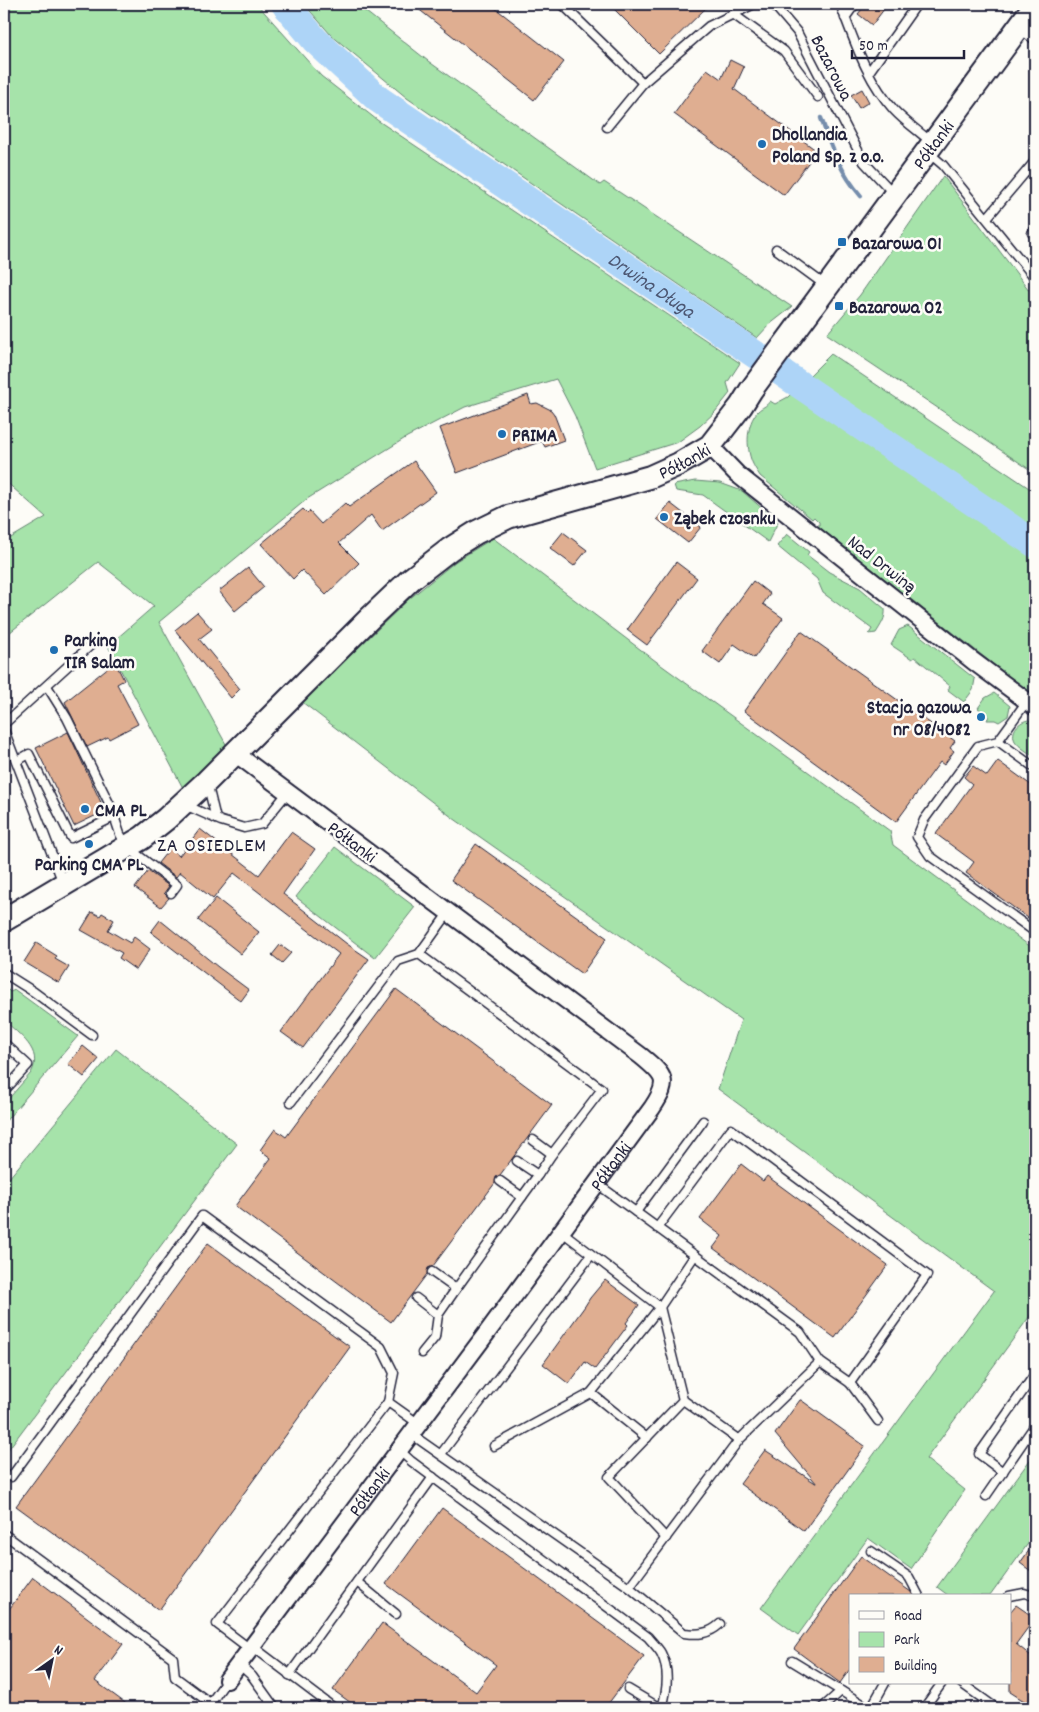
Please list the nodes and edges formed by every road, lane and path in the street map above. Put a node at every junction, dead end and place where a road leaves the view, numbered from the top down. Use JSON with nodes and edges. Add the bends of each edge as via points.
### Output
{"nodes":[{"id":1,"x":562,"y":4,"type":"edge"},
{"id":2,"x":754,"y":4,"type":"edge"},
{"id":3,"x":773,"y":4,"type":"edge"},
{"id":4,"x":840,"y":4,"type":"edge"},
{"id":5,"x":855,"y":4,"type":"edge"},
{"id":6,"x":917,"y":4,"type":"edge"},
{"id":7,"x":1035,"y":5,"type":"edge"},
{"id":8,"x":733,"y":14,"type":"junction"},
{"id":9,"x":845,"y":18,"type":"junction"},
{"id":10,"x":1027,"y":34,"type":"edge"},
{"id":11,"x":869,"y":72,"type":"junction"},
{"id":12,"x":643,"y":83,"type":"junction"},
{"id":13,"x":818,"y":97,"type":"dead end"},
{"id":14,"x":607,"y":127,"type":"dead end"},
{"id":15,"x":930,"y":148,"type":"junction"},
{"id":16,"x":1035,"y":160,"type":"edge"},
{"id":17,"x":895,"y":195,"type":"junction"},
{"id":18,"x":988,"y":218,"type":"junction"},
{"id":19,"x":776,"y":249,"type":"dead end"},
{"id":20,"x":1035,"y":278,"type":"edge"},
{"id":21,"x":828,"y":286,"type":"junction"},
{"id":22,"x":710,"y":446,"type":"junction"},
{"id":23,"x":92,"y":644,"type":"dead end"},
{"id":24,"x":48,"y":686,"type":"junction"},
{"id":25,"x":1031,"y":704,"type":"edge"},
{"id":26,"x":4,"y":724,"type":"edge"},
{"id":27,"x":4,"y":730,"type":"edge"},
{"id":28,"x":998,"y":741,"type":"junction"},
{"id":29,"x":235,"y":753,"type":"junction"},
{"id":30,"x":17,"y":761,"type":"junction"},
{"id":31,"x":1035,"y":768,"type":"edge"},
{"id":32,"x":207,"y":782,"type":"junction"},
{"id":33,"x":288,"y":792,"type":"junction"},
{"id":34,"x":183,"y":804,"type":"junction"},
{"id":35,"x":114,"y":817,"type":"junction"},
{"id":36,"x":216,"y":819,"type":"junction"},
{"id":37,"x":127,"y":847,"type":"junction"},
{"id":38,"x":63,"y":885,"type":"junction"},
{"id":39,"x":171,"y":893,"type":"dead end"},
{"id":40,"x":449,"y":912,"type":"junction"},
{"id":41,"x":4,"y":920,"type":"edge"},
{"id":42,"x":1035,"y":932,"type":"edge"},
{"id":43,"x":419,"y":954,"type":"junction"},
{"id":44,"x":4,"y":973,"type":"edge"},
{"id":45,"x":92,"y":1035,"type":"dead end"},
{"id":46,"x":4,"y":1043,"type":"edge"},
{"id":47,"x":4,"y":1091,"type":"edge"},
{"id":48,"x":291,"y":1102,"type":"dead end"},
{"id":49,"x":703,"y":1121,"type":"dead end"},
{"id":50,"x":533,"y":1140,"type":"dead end"},
{"id":51,"x":552,"y":1154,"type":"junction"},
{"id":52,"x":517,"y":1161,"type":"dead end"},
{"id":53,"x":538,"y":1175,"type":"junction"},
{"id":54,"x":500,"y":1181,"type":"dead end"},
{"id":55,"x":596,"y":1183,"type":"junction"},
{"id":56,"x":522,"y":1197,"type":"junction"},
{"id":57,"x":636,"y":1212,"type":"junction"},
{"id":58,"x":657,"y":1228,"type":"junction"},
{"id":59,"x":561,"y":1231,"type":"junction"},
{"id":60,"x":591,"y":1255,"type":"junction"},
{"id":61,"x":695,"y":1255,"type":"junction"},
{"id":62,"x":432,"y":1272,"type":"dead end"},
{"id":63,"x":456,"y":1289,"type":"junction"},
{"id":64,"x":416,"y":1298,"type":"dead end"},
{"id":65,"x":660,"y":1307,"type":"junction"},
{"id":66,"x":438,"y":1316,"type":"junction"},
{"id":67,"x":422,"y":1353,"type":"dead end"},
{"id":68,"x":820,"y":1362,"type":"junction"},
{"id":69,"x":1035,"y":1374,"type":"edge"},
{"id":70,"x":850,"y":1383,"type":"junction"},
{"id":71,"x":591,"y":1393,"type":"junction"},
{"id":72,"x":683,"y":1400,"type":"junction"},
{"id":73,"x":388,"y":1402,"type":"junction"},
{"id":74,"x":878,"y":1421,"type":"dead end"},
{"id":75,"x":1035,"y":1425,"type":"edge"},
{"id":76,"x":415,"y":1429,"type":"junction"},
{"id":77,"x":647,"y":1438,"type":"junction"},
{"id":78,"x":739,"y":1440,"type":"junction"},
{"id":79,"x":494,"y":1446,"type":"dead end"},
{"id":80,"x":399,"y":1450,"type":"junction"},
{"id":81,"x":441,"y":1454,"type":"junction"},
{"id":82,"x":1003,"y":1472,"type":"junction"},
{"id":83,"x":11,"y":1477,"type":"dead end"},
{"id":84,"x":433,"y":1477,"type":"junction"},
{"id":85,"x":986,"y":1496,"type":"dead end"},
{"id":86,"x":4,"y":1534,"type":"edge"},
{"id":87,"x":666,"y":1538,"type":"junction"},
{"id":88,"x":871,"y":1551,"type":"dead end"},
{"id":89,"x":356,"y":1582,"type":"junction"},
{"id":90,"x":629,"y":1587,"type":"junction"},
{"id":91,"x":918,"y":1594,"type":"edge"},
{"id":92,"x":1012,"y":1596,"type":"edge"},
{"id":93,"x":1035,"y":1596,"type":"edge"},
{"id":94,"x":396,"y":1614,"type":"dead end"},
{"id":95,"x":720,"y":1624,"type":"dead end"},
{"id":96,"x":251,"y":1648,"type":"junction"},
{"id":97,"x":792,"y":1661,"type":"dead end"},
{"id":98,"x":238,"y":1664,"type":"junction"},
{"id":99,"x":289,"y":1675,"type":"junction"},
{"id":100,"x":227,"y":1680,"type":"joint"},
{"id":101,"x":884,"y":1684,"type":"edge"},
{"id":102,"x":941,"y":1684,"type":"edge"},
{"id":103,"x":961,"y":1684,"type":"edge"},
{"id":104,"x":628,"y":1689,"type":"dead end"},
{"id":105,"x":841,"y":1691,"type":"junction"},
{"id":106,"x":208,"y":1706,"type":"edge"},
{"id":107,"x":275,"y":1708,"type":"edge"},
{"id":108,"x":334,"y":1708,"type":"edge"},
{"id":109,"x":661,"y":1708,"type":"edge"},
{"id":110,"x":822,"y":1708,"type":"edge"},
{"id":111,"x":870,"y":1708,"type":"edge"},
{"id":112,"x":924,"y":1708,"type":"edge"},
{"id":113,"x":996,"y":1708,"type":"edge"}],
"edges":[{"from":1,"to":12,"type":"lane"},
{"from":2,"to":8,"type":"lane"},
{"from":3,"to":17,"type":"lane","name":"Bazarowa","via":[[797,32],[864,162]]},
{"from":4,"to":9,"type":"lane"},
{"from":5,"to":9,"type":"lane"},
{"from":6,"to":11,"type":"lane"},
{"from":7,"to":10,"type":"street","name":"Półłanki"},
{"from":8,"to":12,"type":"lane","via":[[710,26]]},
{"from":8,"to":13,"type":"lane","via":[[784,51]]},
{"from":9,"to":11,"type":"lane","via":[[858,54]]},
{"from":10,"to":15,"type":"street","name":"Półłanki"},
{"from":11,"to":15,"type":"lane","via":[[883,97]]},
{"from":12,"to":14,"type":"lane"},
{"from":15,"to":17,"type":"street","name":"Półłanki"},
{"from":15,"to":18,"type":"lane"},
{"from":16,"to":18,"type":"lane"},
{"from":17,"to":21,"type":"street","name":"Półłanki"},
{"from":18,"to":20,"type":"lane"},
{"from":19,"to":21,"type":"lane"},
{"from":21,"to":22,"type":"street","name":"Półłanki"},
{"from":22,"to":25,"type":"street","name":"Nad Drwiną","via":[[737,474]]},
{"from":22,"to":29,"type":"street","name":"Półłanki","via":[[650,477],[508,517],[450,549],[411,579]]},
{"from":23,"to":24,"type":"lane"},
{"from":24,"to":26,"type":"lane"},
{"from":24,"to":35,"type":"lane","via":[[67,718]]},
{"from":25,"to":28,"type":"lane"},
{"from":27,"to":30,"type":"lane"},
{"from":28,"to":31,"type":"lane"},
{"from":28,"to":42,"type":"lane","via":[[978,746],[916,836],[930,856]]},
{"from":29,"to":32,"type":"street","name":"Półłanki"},
{"from":29,"to":33,"type":"street","name":"Półłanki"},
{"from":30,"to":35,"type":"lane","via":[[29,754],[71,838]]},
{"from":30,"to":38,"type":"lane"},
{"from":32,"to":34,"type":"street","name":"Półłanki"},
{"from":32,"to":36,"type":"lane"},
{"from":33,"to":36,"type":"lane","via":[[262,824],[244,828]]},
{"from":33,"to":40,"type":"street","name":"Półłanki"},
{"from":34,"to":36,"type":"lane"},
{"from":34,"to":37,"type":"street","name":"Półłanki"},
{"from":35,"to":37,"type":"lane"},
{"from":37,"to":38,"type":"street","name":"Półłanki"},
{"from":37,"to":39,"type":"lane","via":[[177,885]]},
{"from":38,"to":41,"type":"street","name":"Półłanki"},
{"from":40,"to":43,"type":"lane"},
{"from":40,"to":55,"type":"street","name":"Półłanki","via":[[641,1056],[662,1077],[663,1087],[658,1099]]},
{"from":43,"to":48,"type":"lane","via":[[398,961]]},
{"from":43,"to":51,"type":"lane","via":[[602,1089]]},
{"from":44,"to":45,"type":"lane"},
{"from":46,"to":47,"type":"lane","via":[[28,1065]]},
{"from":49,"to":57,"type":"lane"},
{"from":50,"to":51,"type":"lane"},
{"from":51,"to":53,"type":"lane"},
{"from":52,"to":53,"type":"lane"},
{"from":53,"to":56,"type":"lane"},
{"from":54,"to":56,"type":"lane"},
{"from":55,"to":57,"type":"lane"},
{"from":55,"to":59,"type":"street","name":"Półłanki"},
{"from":56,"to":63,"type":"lane"},
{"from":57,"to":58,"type":"lane"},
{"from":58,"to":61,"type":"lane"},
{"from":58,"to":70,"type":"lane","via":[[731,1129],[927,1275]]},
{"from":59,"to":60,"type":"lane"},
{"from":59,"to":76,"type":"street","name":"Półłanki"},
{"from":60,"to":65,"type":"lane"},
{"from":60,"to":81,"type":"lane"},
{"from":61,"to":65,"type":"lane"},
{"from":61,"to":68,"type":"lane","via":[[800,1332]]},
{"from":62,"to":63,"type":"lane"},
{"from":63,"to":66,"type":"lane"},
{"from":64,"to":66,"type":"lane"},
{"from":65,"to":71,"type":"lane"},
{"from":65,"to":72,"type":"lane"},
{"from":66,"to":67,"type":"lane","via":[[435,1337]]},
{"from":68,"to":70,"type":"lane"},
{"from":68,"to":78,"type":"lane"},
{"from":69,"to":82,"type":"lane","via":[[979,1454]]},
{"from":70,"to":74,"type":"lane"},
{"from":71,"to":77,"type":"lane"},
{"from":71,"to":79,"type":"lane"},
{"from":72,"to":77,"type":"lane"},
{"from":72,"to":78,"type":"lane"},
{"from":73,"to":76,"type":"lane"},
{"from":73,"to":83,"type":"lane","via":[[394,1373],[382,1347],[202,1216]]},
{"from":73,"to":96,"type":"lane","via":[[217,1624]]},
{"from":75,"to":82,"type":"lane"},
{"from":76,"to":80,"type":"street","name":"Półłanki"},
{"from":76,"to":81,"type":"lane"},
{"from":77,"to":87,"type":"lane","via":[[609,1477]]},
{"from":78,"to":87,"type":"lane"},
{"from":80,"to":84,"type":"lane"},
{"from":80,"to":96,"type":"street","name":"Półłanki"},
{"from":81,"to":90,"type":"lane"},
{"from":82,"to":85,"type":"lane"},
{"from":84,"to":89,"type":"lane"},
{"from":84,"to":109,"type":"lane","via":[[648,1637],[661,1653],[667,1674]]},
{"from":86,"to":106,"type":"lane","via":[[173,1658],[175,1677]]},
{"from":87,"to":90,"type":"lane"},
{"from":88,"to":91,"type":"lane","via":[[909,1578]]},
{"from":89,"to":94,"type":"lane"},
{"from":89,"to":99,"type":"lane"},
{"from":90,"to":95,"type":"lane","via":[[684,1633],[704,1634]]},
{"from":92,"to":93,"type":"lane","via":[[1024,1593]]},
{"from":96,"to":98,"type":"street","name":"Półłanki"},
{"from":96,"to":99,"type":"lane"},
{"from":97,"to":105,"type":"lane"},
{"from":98,"to":100,"type":"street","name":"Półłanki"},
{"from":98,"to":107,"type":"lane","via":[[252,1676]]},
{"from":99,"to":108,"type":"lane"},
{"from":100,"to":106,"type":"lane"},
{"from":101,"to":111,"type":"lane"},
{"from":102,"to":112,"type":"lane"},
{"from":103,"to":113,"type":"lane"},
{"from":104,"to":109,"type":"lane"},
{"from":105,"to":110,"type":"lane"},
{"from":105,"to":111,"type":"lane"}]}
